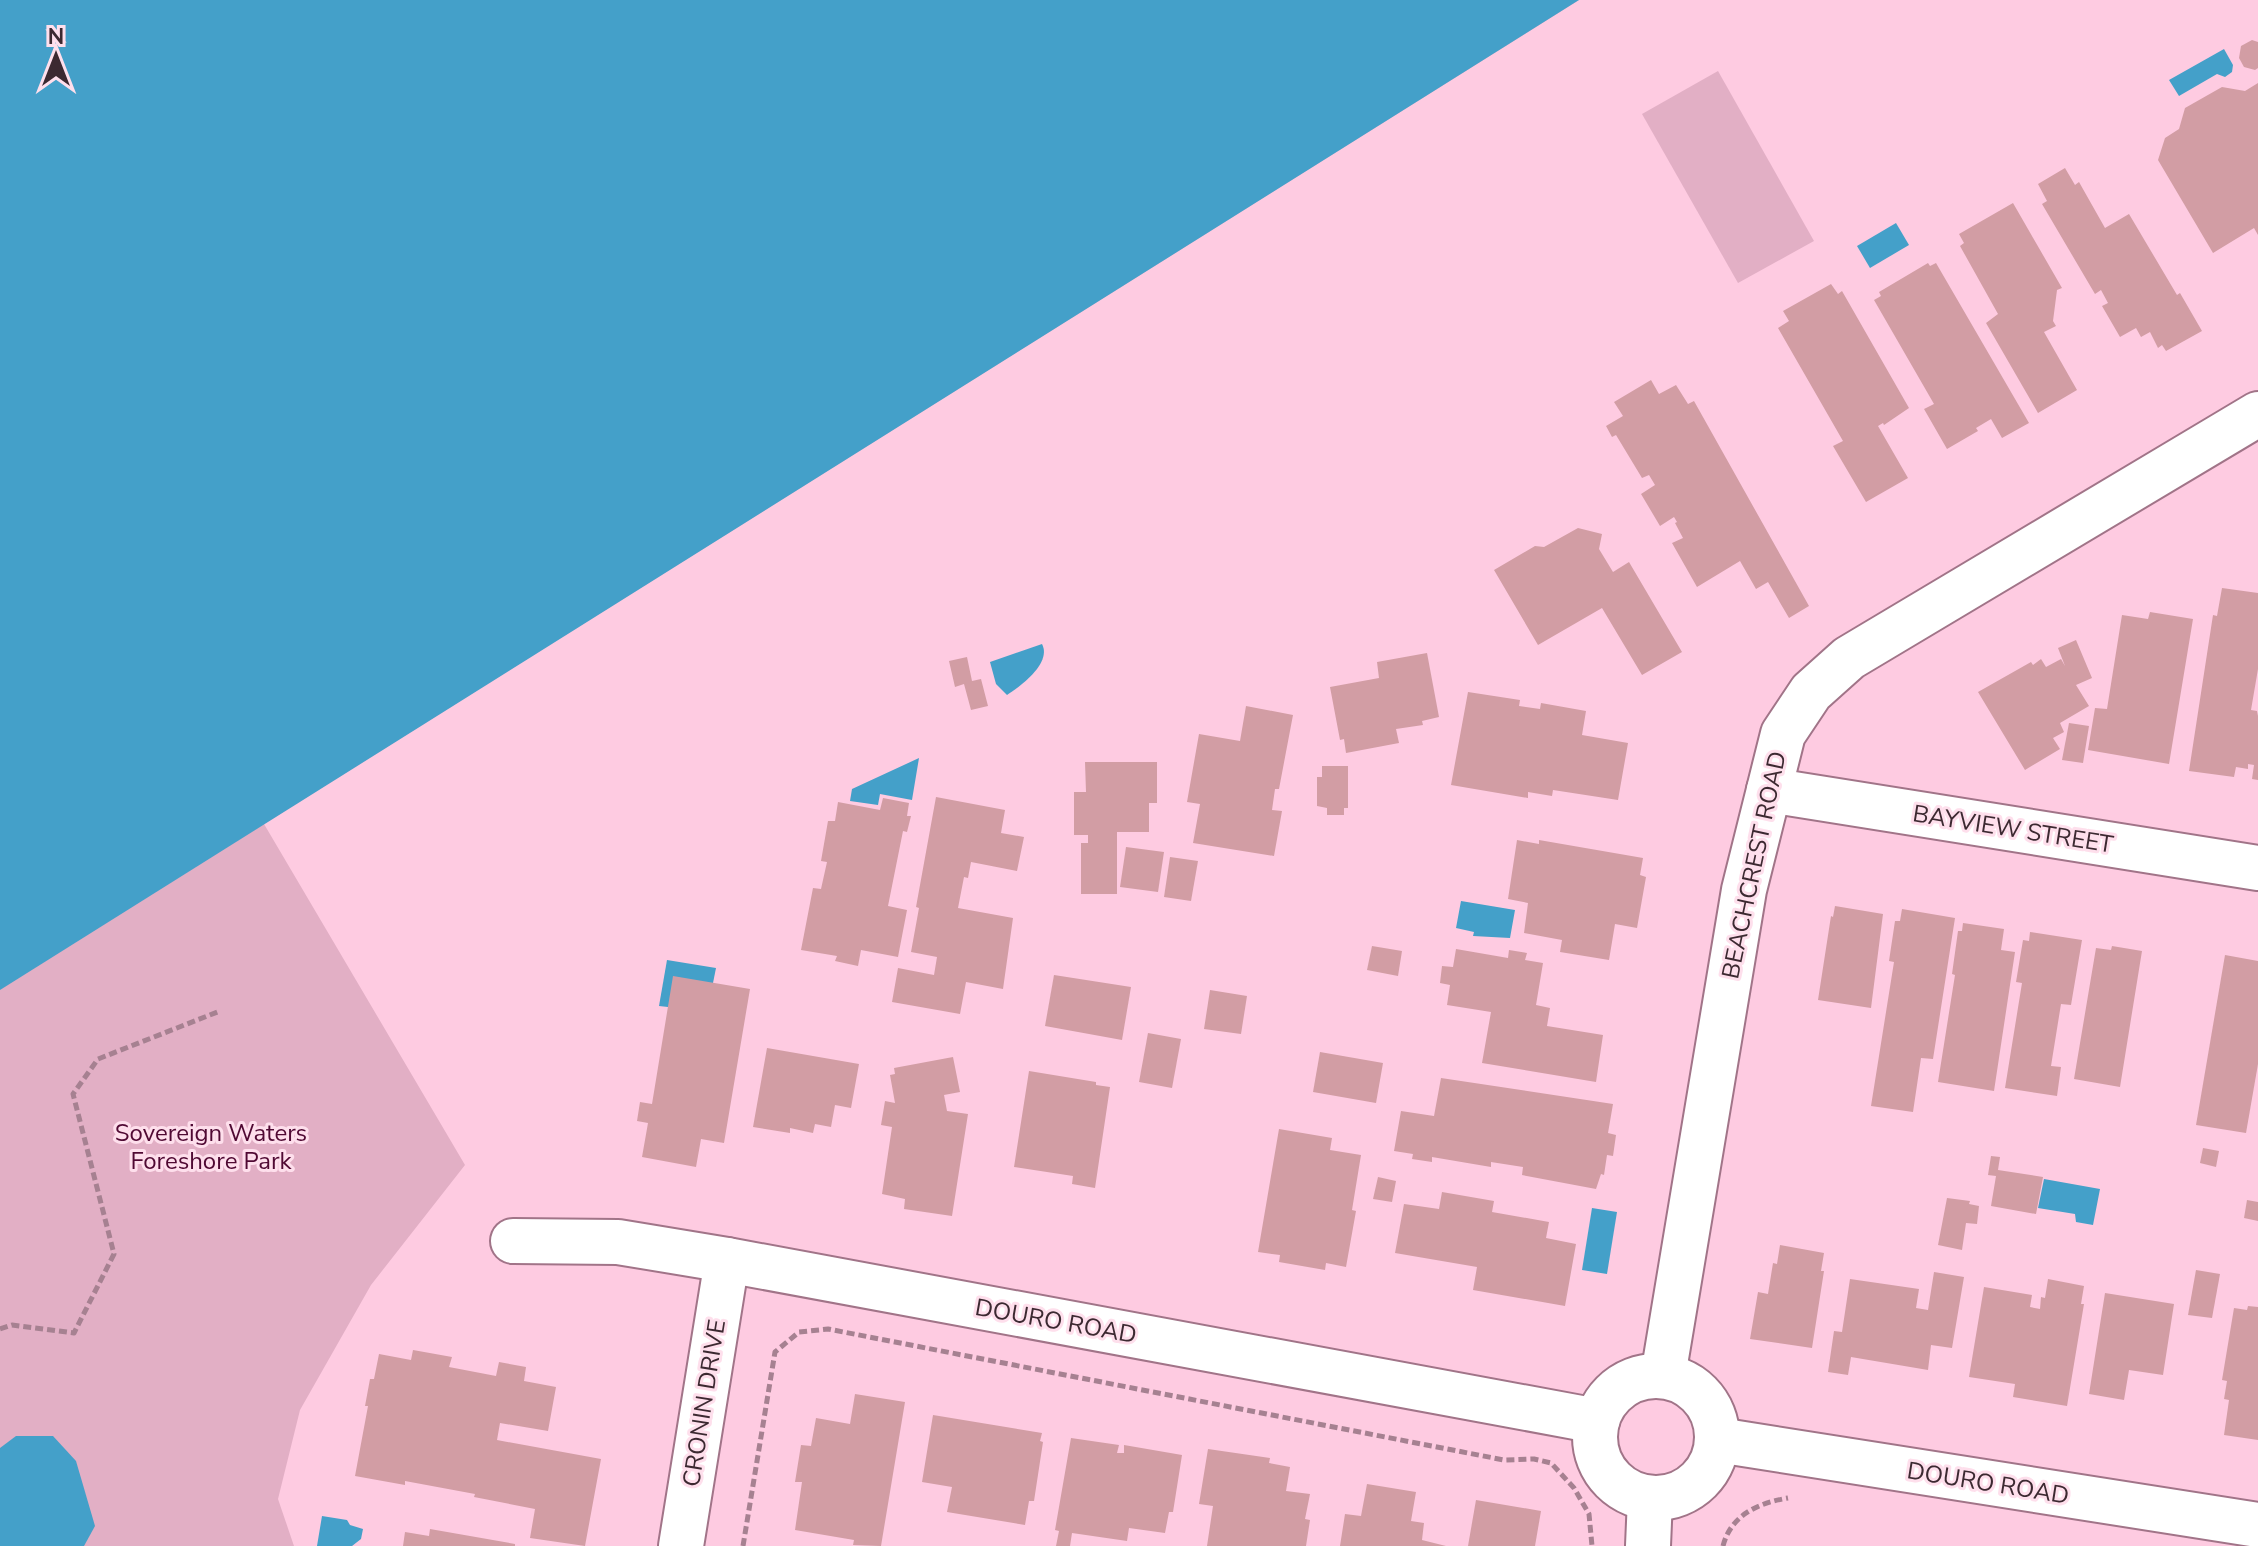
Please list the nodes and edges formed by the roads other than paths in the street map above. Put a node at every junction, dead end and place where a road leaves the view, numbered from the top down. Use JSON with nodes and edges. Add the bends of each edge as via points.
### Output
{"nodes":[{"id":1,"x":2258,"y":414,"type":"edge"},
{"id":2,"x":1769,"y":790,"type":"junction"},
{"id":3,"x":2258,"y":868,"type":"edge"},
{"id":4,"x":513,"y":1241,"type":"dead end"},
{"id":5,"x":727,"y":1260,"type":"junction"},
{"id":6,"x":1663,"y":1376,"type":"junction"},
{"id":7,"x":1597,"y":1421,"type":"junction"},
{"id":8,"x":1718,"y":1440,"type":"junction"},
{"id":9,"x":1650,"y":1498,"type":"junction"},
{"id":10,"x":2258,"y":1525,"type":"edge"},
{"id":11,"x":681,"y":1546,"type":"edge"},
{"id":12,"x":1648,"y":1546,"type":"edge"}],
"edges":[{"from":1,"to":2,"type":"street","name":"BEACHCREST ROAD","via":[[1849,658],[1811,692],[1783,734]]},
{"from":2,"to":3,"type":"street","name":"BAYVIEW STREET"},
{"from":2,"to":6,"type":"street","name":"BEACHCREST ROAD","via":[[1744,890]]},
{"from":4,"to":5,"type":"street","name":"DOURO ROAD","via":[[618,1242]]},
{"from":5,"to":7,"type":"street","name":"DOURO ROAD"},
{"from":5,"to":11,"type":"street","name":"CRONIN DRIVE"},
{"from":6,"to":7,"type":"street","via":[[1622,1386]]},
{"from":6,"to":8,"type":"street","via":[[1703,1397]]},
{"from":7,"to":9,"type":"street","via":[[1601,1465],[1621,1488]]},
{"from":8,"to":9,"type":"street","via":[[1714,1457],[1696,1484],[1666,1498]]},
{"from":8,"to":10,"type":"street","name":"DOURO ROAD"},
{"from":9,"to":12,"type":"street"}]}
